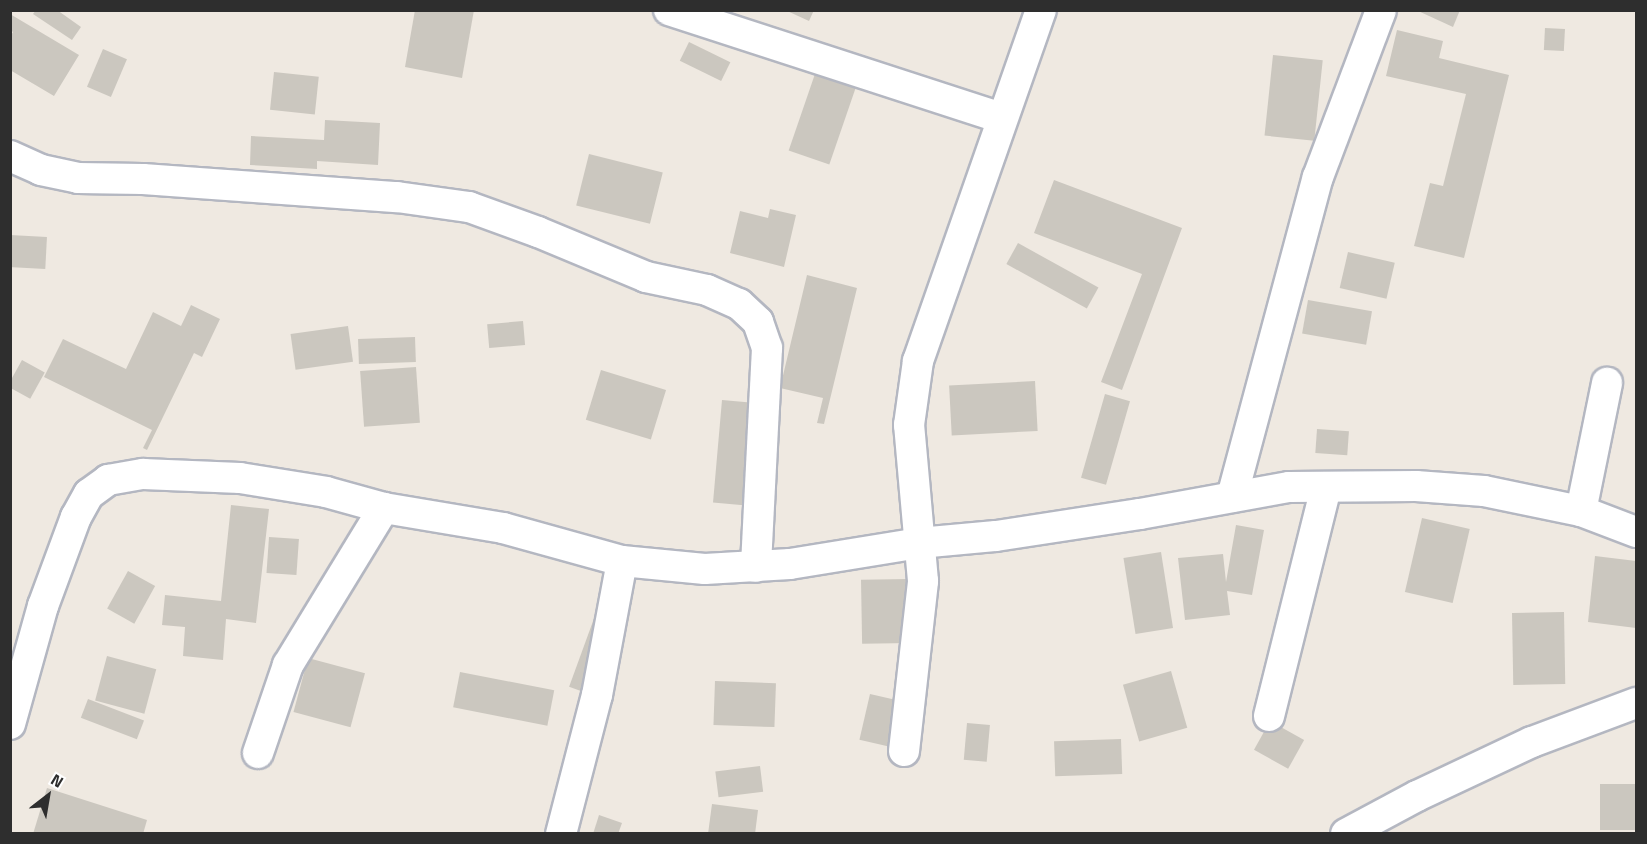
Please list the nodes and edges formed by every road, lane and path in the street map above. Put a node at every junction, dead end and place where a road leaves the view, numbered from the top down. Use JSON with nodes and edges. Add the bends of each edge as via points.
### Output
{"nodes":[{"id":1,"x":669,"y":10,"type":"edge"},
{"id":2,"x":1041,"y":10,"type":"edge"},
{"id":3,"x":1381,"y":10,"type":"edge"},
{"id":4,"x":1002,"y":118,"type":"junction"},
{"id":5,"x":10,"y":156,"type":"edge"},
{"id":6,"x":1607,"y":383,"type":"dead end"},
{"id":7,"x":1326,"y":487,"type":"junction"},
{"id":8,"x":1232,"y":497,"type":"junction"},
{"id":9,"x":384,"y":508,"type":"junction"},
{"id":10,"x":1581,"y":511,"type":"junction"},
{"id":11,"x":1636,"y":532,"type":"edge"},
{"id":12,"x":919,"y":543,"type":"junction"},
{"id":13,"x":622,"y":561,"type":"junction"},
{"id":14,"x":756,"y":567,"type":"junction"},
{"id":15,"x":1636,"y":703,"type":"edge"},
{"id":16,"x":1269,"y":716,"type":"dead end"},
{"id":17,"x":10,"y":724,"type":"edge"},
{"id":18,"x":904,"y":752,"type":"dead end"},
{"id":19,"x":258,"y":753,"type":"dead end"},
{"id":20,"x":561,"y":834,"type":"edge"},
{"id":21,"x":1346,"y":834,"type":"edge"}],
"edges":[{"from":1,"to":4,"type":"street"},
{"from":2,"to":4,"type":"street"},
{"from":3,"to":8,"type":"street","via":[[1318,177]]},
{"from":4,"to":12,"type":"street","via":[[918,361],[909,425]]},
{"from":5,"to":14,"type":"street","via":[[41,170],[78,178],[397,197],[470,207],[646,278],[707,291],[739,304],[758,322],[766,348]]},
{"from":6,"to":10,"type":"street"},
{"from":7,"to":8,"type":"street","via":[[1289,487]]},
{"from":7,"to":10,"type":"street","via":[[1416,486],[1484,491]]},
{"from":7,"to":16,"type":"street"},
{"from":8,"to":12,"type":"street","via":[[996,536]]},
{"from":9,"to":13,"type":"street","via":[[503,528]]},
{"from":9,"to":17,"type":"street","via":[[326,492],[240,478],[143,474],[108,480],[89,494],[76,517],[43,606]]},
{"from":9,"to":19,"type":"street","via":[[288,665]]},
{"from":10,"to":11,"type":"street"},
{"from":12,"to":14,"type":"street"},
{"from":12,"to":18,"type":"street","via":[[923,581]]},
{"from":13,"to":14,"type":"street","via":[[705,569]]},
{"from":13,"to":20,"type":"street","via":[[597,695]]},
{"from":15,"to":21,"type":"street","via":[[1532,742]]}]}
